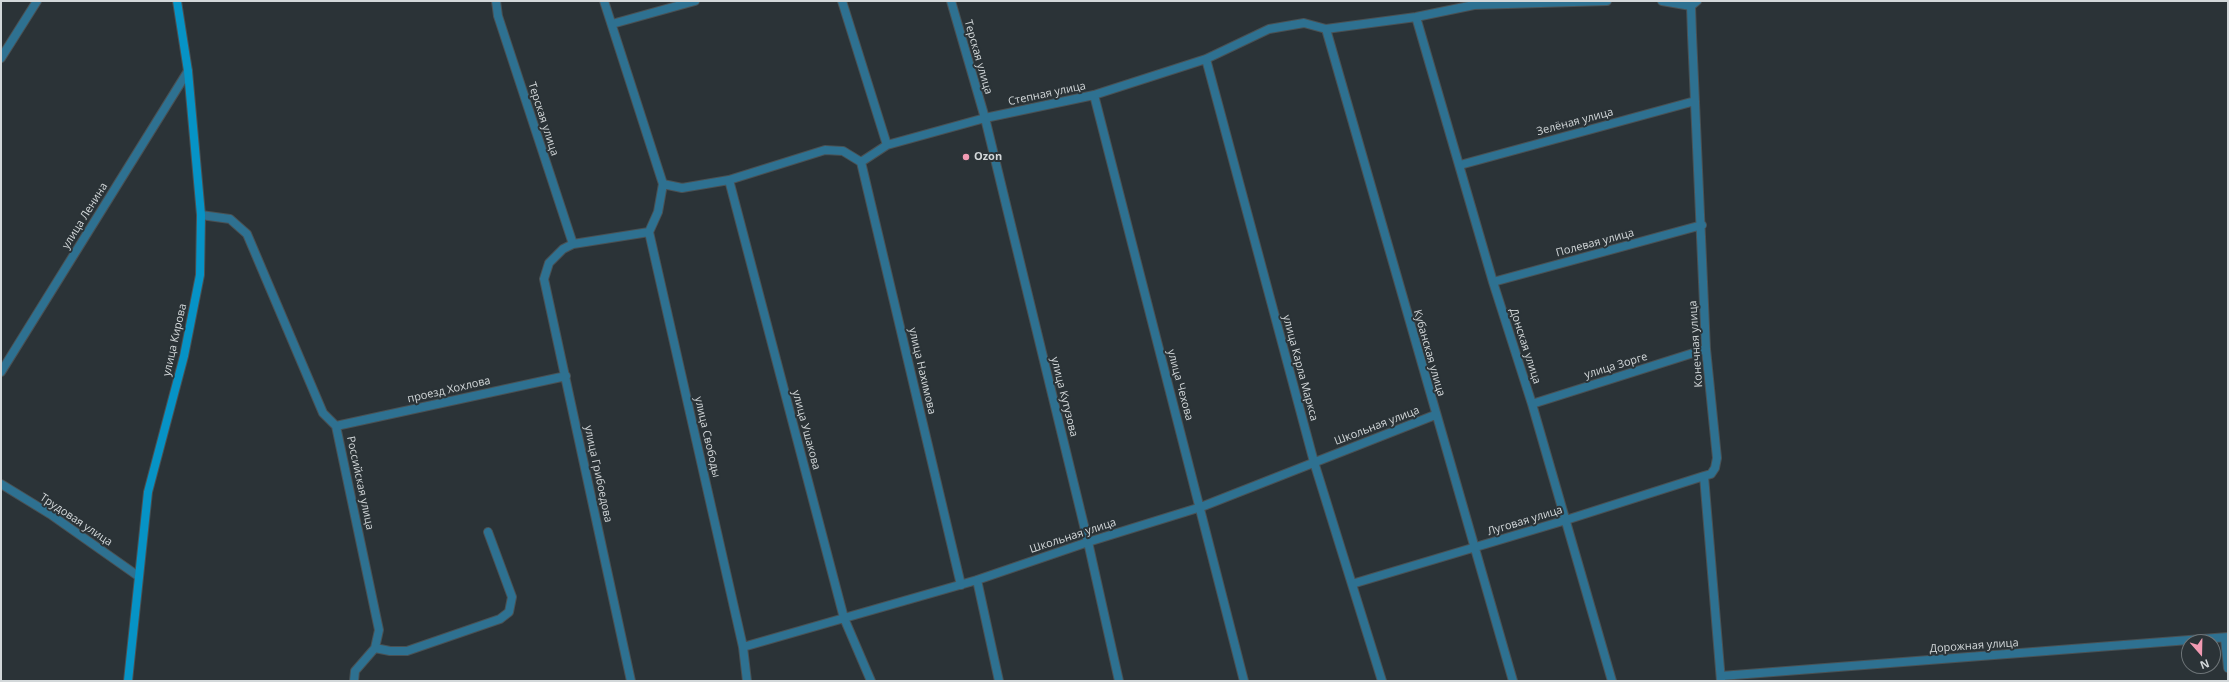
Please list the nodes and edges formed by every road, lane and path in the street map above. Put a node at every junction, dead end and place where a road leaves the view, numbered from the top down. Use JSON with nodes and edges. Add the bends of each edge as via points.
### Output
{"nodes":[{"id":1,"x":37,"y":1,"type":"edge"},
{"id":2,"x":177,"y":1,"type":"edge"},
{"id":3,"x":496,"y":1,"type":"edge"},
{"id":4,"x":604,"y":1,"type":"edge"},
{"id":5,"x":695,"y":1,"type":"edge"},
{"id":6,"x":842,"y":1,"type":"edge"},
{"id":7,"x":951,"y":1,"type":"edge"},
{"id":8,"x":1607,"y":1,"type":"edge"},
{"id":9,"x":1662,"y":1,"type":"edge"},
{"id":10,"x":1694,"y":4,"type":"edge"},
{"id":11,"x":1416,"y":18,"type":"junction"},
{"id":12,"x":612,"y":24,"type":"junction"},
{"id":13,"x":1326,"y":29,"type":"junction"},
{"id":14,"x":1,"y":58,"type":"edge"},
{"id":15,"x":1206,"y":59,"type":"junction"},
{"id":16,"x":188,"y":71,"type":"junction"},
{"id":17,"x":1094,"y":95,"type":"junction"},
{"id":18,"x":1696,"y":101,"type":"junction"},
{"id":19,"x":985,"y":118,"type":"junction"},
{"id":20,"x":887,"y":145,"type":"junction"},
{"id":21,"x":860,"y":162,"type":"junction"},
{"id":22,"x":1460,"y":165,"type":"junction"},
{"id":23,"x":729,"y":180,"type":"junction"},
{"id":24,"x":663,"y":184,"type":"junction"},
{"id":25,"x":201,"y":216,"type":"junction"},
{"id":26,"x":1702,"y":225,"type":"junction"},
{"id":27,"x":650,"y":232,"type":"junction"},
{"id":28,"x":573,"y":244,"type":"junction"},
{"id":29,"x":1493,"y":282,"type":"junction"},
{"id":30,"x":1706,"y":349,"type":"junction"},
{"id":31,"x":1,"y":372,"type":"edge"},
{"id":32,"x":566,"y":376,"type":"junction"},
{"id":33,"x":1532,"y":404,"type":"junction"},
{"id":34,"x":1435,"y":415,"type":"junction"},
{"id":35,"x":336,"y":426,"type":"junction"},
{"id":36,"x":1314,"y":462,"type":"junction"},
{"id":37,"x":1704,"y":476,"type":"junction"},
{"id":38,"x":1,"y":484,"type":"edge"},
{"id":39,"x":1201,"y":507,"type":"junction"},
{"id":40,"x":1566,"y":520,"type":"junction"},
{"id":41,"x":488,"y":532,"type":"dead end"},
{"id":42,"x":1088,"y":542,"type":"junction"},
{"id":43,"x":1475,"y":548,"type":"junction"},
{"id":44,"x":138,"y":576,"type":"junction"},
{"id":45,"x":977,"y":580,"type":"junction"},
{"id":46,"x":1352,"y":584,"type":"junction"},
{"id":47,"x":961,"y":585,"type":"junction"},
{"id":48,"x":844,"y":618,"type":"junction"},
{"id":49,"x":2227,"y":638,"type":"edge"},
{"id":50,"x":743,"y":647,"type":"junction"},
{"id":51,"x":375,"y":648,"type":"junction"},
{"id":52,"x":2228,"y":668,"type":"edge"},
{"id":53,"x":1721,"y":678,"type":"edge"},
{"id":54,"x":128,"y":681,"type":"edge"},
{"id":55,"x":354,"y":681,"type":"edge"},
{"id":56,"x":631,"y":681,"type":"edge"},
{"id":57,"x":746,"y":681,"type":"edge"},
{"id":58,"x":871,"y":681,"type":"edge"},
{"id":59,"x":999,"y":681,"type":"edge"},
{"id":60,"x":1119,"y":681,"type":"edge"},
{"id":61,"x":1244,"y":681,"type":"edge"},
{"id":62,"x":1382,"y":681,"type":"edge"},
{"id":63,"x":1513,"y":681,"type":"edge"},
{"id":64,"x":1612,"y":681,"type":"edge"}],
"edges":[{"from":1,"to":14,"type":"street"},
{"from":2,"to":16,"type":"main road","name":"улица Кирова"},
{"from":3,"to":28,"type":"street","name":"Терская улица","via":[[498,16]]},
{"from":4,"to":12,"type":"street"},
{"from":5,"to":12,"type":"street"},
{"from":6,"to":20,"type":"street"},
{"from":7,"to":19,"type":"street","name":"Терская улица"},
{"from":8,"to":11,"type":"street","name":"Степная улица","via":[[1474,5]]},
{"from":9,"to":10,"type":"street"},
{"from":10,"to":18,"type":"street","name":"Конечная улица"},
{"from":11,"to":13,"type":"street","name":"Степная улица"},
{"from":11,"to":22,"type":"street","name":"Донская улица"},
{"from":12,"to":24,"type":"street"},
{"from":13,"to":15,"type":"street","name":"Степная улица","via":[[1304,23],[1269,29]]},
{"from":13,"to":34,"type":"street","name":"Кубанская улица"},
{"from":15,"to":17,"type":"street","name":"Степная улица"},
{"from":15,"to":36,"type":"street","name":"улица Карла Маркса"},
{"from":16,"to":25,"type":"main road","name":"улица Кирова"},
{"from":16,"to":31,"type":"street","name":"улица Ленина"},
{"from":17,"to":19,"type":"street","name":"Степная улица"},
{"from":17,"to":39,"type":"street","name":"улица Чехова"},
{"from":18,"to":22,"type":"street","name":"Зелёная улица"},
{"from":18,"to":26,"type":"street","name":"Конечная улица"},
{"from":19,"to":20,"type":"street","name":"Степная улица"},
{"from":19,"to":42,"type":"street","name":"улица Кутузова"},
{"from":20,"to":21,"type":"street","name":"Степная улица"},
{"from":21,"to":23,"type":"street","via":[[843,151],[826,150]]},
{"from":21,"to":47,"type":"street","name":"улица Нахимова"},
{"from":22,"to":29,"type":"street","name":"Донская улица"},
{"from":23,"to":24,"type":"street","via":[[682,188]]},
{"from":23,"to":48,"type":"street","name":"улица Ушакова"},
{"from":24,"to":27,"type":"street","via":[[658,212]]},
{"from":25,"to":35,"type":"street","name":"Российская улица","via":[[230,219],[247,234],[323,413]]},
{"from":25,"to":44,"type":"main road","name":"улица Кирова","via":[[198,288],[184,356],[148,492]]},
{"from":26,"to":29,"type":"street","name":"Полевая улица"},
{"from":26,"to":30,"type":"street","name":"Конечная улица"},
{"from":27,"to":28,"type":"street"},
{"from":27,"to":50,"type":"street","name":"улица Свободы"},
{"from":28,"to":32,"type":"street","name":"улица Грибоедова","via":[[555,255],[545,272],[544,279]]},
{"from":29,"to":33,"type":"street","name":"Донская улица"},
{"from":30,"to":33,"type":"street","name":"улица Зорге"},
{"from":30,"to":37,"type":"street","name":"Конечная улица","via":[[1716,458],[1715,468],[1711,474]]},
{"from":32,"to":35,"type":"street","name":"проезд Хохлова"},
{"from":32,"to":56,"type":"street","name":"улица Грибоедова"},
{"from":33,"to":40,"type":"street","name":"Донская улица"},
{"from":34,"to":36,"type":"street","name":"Школьная улица"},
{"from":34,"to":43,"type":"street","name":"Кубанская улица"},
{"from":35,"to":51,"type":"street","name":"Российская улица","via":[[376,610],[379,630]]},
{"from":36,"to":39,"type":"street","name":"Школьная улица"},
{"from":36,"to":46,"type":"street","name":"улица Карла Маркса"},
{"from":37,"to":40,"type":"street","name":"Луговая улица"},
{"from":37,"to":53,"type":"street"},
{"from":38,"to":44,"type":"street","name":"Трудовая улица","via":[[50,514]]},
{"from":39,"to":42,"type":"street","name":"Школьная улица"},
{"from":39,"to":61,"type":"street","name":"улица Чехова"},
{"from":40,"to":43,"type":"street","name":"Луговая улица"},
{"from":40,"to":64,"type":"street","name":"Донская улица"},
{"from":41,"to":51,"type":"street","via":[[512,596],[509,612],[500,619],[407,651]]},
{"from":42,"to":45,"type":"street","name":"Школьная улица"},
{"from":42,"to":60,"type":"street","name":"улица Кутузова"},
{"from":43,"to":46,"type":"street","name":"Луговая улица"},
{"from":43,"to":63,"type":"street","name":"Кубанская улица"},
{"from":44,"to":54,"type":"main road","name":"улица Кирова"},
{"from":45,"to":47,"type":"street","name":"Школьная улица"},
{"from":45,"to":59,"type":"street"},
{"from":46,"to":62,"type":"street","name":"улица Карла Маркса"},
{"from":47,"to":48,"type":"street","name":"Школьная улица"},
{"from":48,"to":50,"type":"street","name":"Школьная улица"},
{"from":48,"to":58,"type":"street","name":"улица Ушакова"},
{"from":49,"to":52,"type":"street"},
{"from":49,"to":53,"type":"street","name":"Дорожная улица"},
{"from":50,"to":57,"type":"street"},
{"from":51,"to":55,"type":"street","name":"Российская улица","via":[[356,671]]}]}
